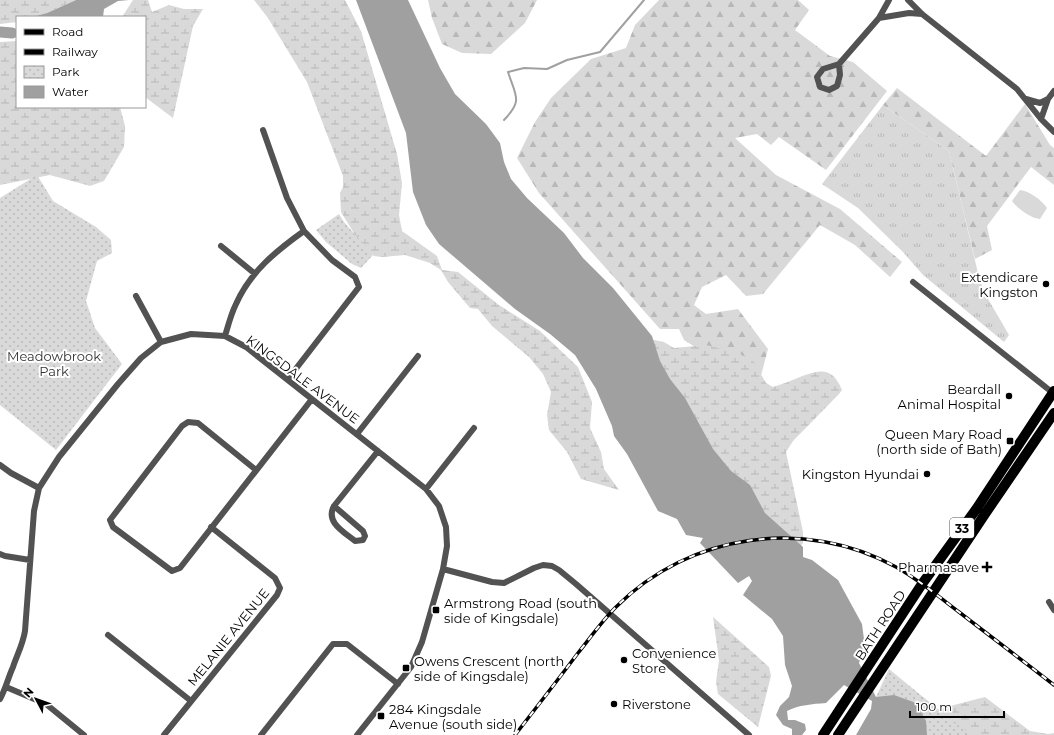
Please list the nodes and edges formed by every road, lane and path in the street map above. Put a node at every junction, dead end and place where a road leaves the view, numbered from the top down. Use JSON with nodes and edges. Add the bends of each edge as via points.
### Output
{"nodes":[{"id":1,"x":889,"y":0,"type":"edge"},
{"id":2,"x":908,"y":0,"type":"edge"},
{"id":3,"x":922,"y":14,"type":"junction"},
{"id":4,"x":878,"y":18,"type":"junction"},
{"id":5,"x":839,"y":64,"type":"junction"},
{"id":6,"x":1054,"y":91,"type":"edge"},
{"id":7,"x":1025,"y":99,"type":"junction"},
{"id":8,"x":1048,"y":99,"type":"junction"},
{"id":9,"x":1041,"y":119,"type":"junction"},
{"id":10,"x":263,"y":130,"type":"dead end"},
{"id":11,"x":1054,"y":132,"type":"edge"},
{"id":12,"x":304,"y":231,"type":"junction"},
{"id":13,"x":221,"y":246,"type":"dead end"},
{"id":14,"x":254,"y":273,"type":"junction"},
{"id":15,"x":913,"y":282,"type":"dead end"},
{"id":16,"x":136,"y":296,"type":"dead end"},
{"id":17,"x":225,"y":336,"type":"junction"},
{"id":18,"x":160,"y":342,"type":"junction"},
{"id":19,"x":418,"y":356,"type":"dead end"},
{"id":20,"x":288,"y":379,"type":"junction"},
{"id":21,"x":1053,"y":392,"type":"edge"},
{"id":22,"x":312,"y":399,"type":"junction"},
{"id":23,"x":1054,"y":413,"type":"edge"},
{"id":24,"x":474,"y":428,"type":"dead end"},
{"id":25,"x":357,"y":434,"type":"junction"},
{"id":26,"x":378,"y":451,"type":"junction"},
{"id":27,"x":0,"y":465,"type":"edge"},
{"id":28,"x":256,"y":470,"type":"junction"},
{"id":29,"x":39,"y":488,"type":"junction"},
{"id":30,"x":426,"y":489,"type":"junction"},
{"id":31,"x":334,"y":506,"type":"junction"},
{"id":32,"x":981,"y":511,"type":"junction"},
{"id":33,"x":211,"y":527,"type":"junction"},
{"id":34,"x":0,"y":554,"type":"edge"},
{"id":35,"x":30,"y":560,"type":"junction"},
{"id":36,"x":443,"y":569,"type":"junction"},
{"id":37,"x":1050,"y":602,"type":"dead end"},
{"id":38,"x":1054,"y":610,"type":"edge"},
{"id":39,"x":108,"y":636,"type":"dead end"},
{"id":40,"x":398,"y":684,"type":"junction"},
{"id":41,"x":6,"y":687,"type":"junction"},
{"id":42,"x":0,"y":699,"type":"edge"},
{"id":43,"x":191,"y":701,"type":"junction"},
{"id":44,"x":84,"y":735,"type":"edge"},
{"id":45,"x":164,"y":735,"type":"edge"},
{"id":46,"x":261,"y":735,"type":"edge"},
{"id":47,"x":357,"y":735,"type":"edge"},
{"id":48,"x":749,"y":735,"type":"edge"},
{"id":49,"x":823,"y":735,"type":"edge"},
{"id":50,"x":838,"y":735,"type":"edge"}],
"edges":[{"from":1,"to":4,"type":"street"},
{"from":2,"to":3,"type":"street"},
{"from":3,"to":4,"type":"street","via":[[909,13]]},
{"from":3,"to":7,"type":"street","via":[[1017,89]]},
{"from":4,"to":5,"type":"street"},
{"from":5,"to":5,"type":"street","via":[[820,73],[817,77],[820,87],[830,90],[836,86],[840,75]]},
{"from":6,"to":8,"type":"street"},
{"from":7,"to":8,"type":"street","via":[[1040,103]]},
{"from":7,"to":9,"type":"street"},
{"from":8,"to":9,"type":"street"},
{"from":9,"to":11,"type":"street"},
{"from":10,"to":12,"type":"street","via":[[287,198]]},
{"from":12,"to":14,"type":"street","via":[[279,249]]},
{"from":12,"to":20,"type":"street","via":[[332,260],[356,277],[359,287]]},
{"from":13,"to":14,"type":"street"},
{"from":14,"to":17,"type":"street","via":[[236,304]]},
{"from":15,"to":21,"type":"street"},
{"from":16,"to":18,"type":"street"},
{"from":17,"to":18,"type":"street","name":"KINGSDALE AVENUE","via":[[191,334]]},
{"from":17,"to":20,"type":"street","name":"KINGSDALE AVENUE","via":[[246,347]]},
{"from":18,"to":29,"type":"street","name":"KINGSDALE AVENUE","via":[[141,358],[118,384],[59,457]]},
{"from":19,"to":25,"type":"street"},
{"from":20,"to":22,"type":"street","name":"KINGSDALE AVENUE"},
{"from":21,"to":32,"type":"main road","name":"BATH ROAD","number":"33"},
{"from":22,"to":25,"type":"street","name":"KINGSDALE AVENUE"},
{"from":22,"to":28,"type":"street"},
{"from":23,"to":32,"type":"main road","name":"BATH ROAD","number":"33"},
{"from":24,"to":30,"type":"street"},
{"from":25,"to":26,"type":"street","name":"KINGSDALE AVENUE"},
{"from":26,"to":30,"type":"street","name":"KINGSDALE AVENUE"},
{"from":26,"to":31,"type":"street"},
{"from":27,"to":29,"type":"street"},
{"from":28,"to":33,"type":"street"},
{"from":28,"to":33,"type":"street","via":[[198,423],[188,422],[182,426],[110,520],[113,527],[172,571],[180,568]]},
{"from":29,"to":35,"type":"street","name":"KINGSDALE AVENUE","via":[[34,511]]},
{"from":30,"to":36,"type":"street","name":"KINGSDALE AVENUE","via":[[439,506],[446,527],[447,546]]},
{"from":31,"to":31,"type":"street","via":[[331,514],[333,523],[355,541],[363,540],[363,531]]},
{"from":32,"to":49,"type":"main road","name":"BATH ROAD","number":"33","via":[[922,584]]},
{"from":32,"to":50,"type":"main road","name":"BATH ROAD","number":"33"},
{"from":33,"to":43,"type":"street","name":"MELANIE AVENUE","via":[[275,578],[280,588]]},
{"from":34,"to":35,"type":"street"},
{"from":35,"to":41,"type":"street","name":"KINGSDALE AVENUE","via":[[25,631]]},
{"from":36,"to":40,"type":"street","name":"KINGSDALE AVENUE","via":[[422,642],[411,667]]},
{"from":36,"to":48,"type":"street","via":[[504,583],[542,565],[552,566]]},
{"from":37,"to":38,"type":"street"},
{"from":39,"to":43,"type":"street"},
{"from":40,"to":46,"type":"street","via":[[347,644],[333,644]]},
{"from":40,"to":47,"type":"street","name":"KINGSDALE AVENUE"},
{"from":41,"to":42,"type":"street","name":"KINGSDALE AVENUE"},
{"from":41,"to":44,"type":"street","via":[[46,704]]},
{"from":43,"to":45,"type":"street","name":"MELANIE AVENUE"}]}
